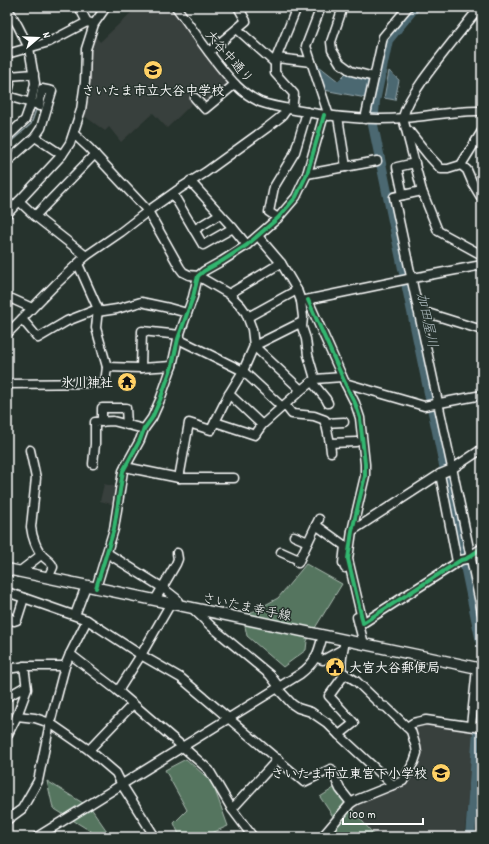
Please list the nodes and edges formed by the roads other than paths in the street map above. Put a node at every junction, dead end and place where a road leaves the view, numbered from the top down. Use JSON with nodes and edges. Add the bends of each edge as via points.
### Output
{"nodes":[{"id":1,"x":7,"y":7,"type":"edge"},
{"id":2,"x":79,"y":7,"type":"edge"},
{"id":3,"x":106,"y":7,"type":"edge"},
{"id":4,"x":238,"y":7,"type":"edge"},
{"id":5,"x":297,"y":7,"type":"edge"},
{"id":6,"x":321,"y":7,"type":"edge"},
{"id":7,"x":343,"y":7,"type":"edge"},
{"id":8,"x":408,"y":7,"type":"edge"},
{"id":9,"x":480,"y":7,"type":"edge"},
{"id":10,"x":178,"y":8,"type":"edge"},
{"id":11,"x":91,"y":23,"type":"junction"},
{"id":12,"x":237,"y":29,"type":"junction"},
{"id":13,"x":31,"y":47,"type":"junction"},
{"id":14,"x":209,"y":52,"type":"junction"},
{"id":15,"x":7,"y":54,"type":"edge"},
{"id":16,"x":276,"y":60,"type":"junction"},
{"id":17,"x":311,"y":62,"type":"junction"},
{"id":18,"x":8,"y":72,"type":"edge"},
{"id":19,"x":34,"y":74,"type":"junction"},
{"id":20,"x":374,"y":77,"type":"junction"},
{"id":21,"x":235,"y":84,"type":"junction"},
{"id":22,"x":7,"y":96,"type":"edge"},
{"id":23,"x":195,"y":98,"type":"dead end"},
{"id":24,"x":39,"y":105,"type":"junction"},
{"id":25,"x":290,"y":109,"type":"junction"},
{"id":26,"x":482,"y":111,"type":"edge"},
{"id":27,"x":308,"y":112,"type":"junction"},
{"id":28,"x":327,"y":116,"type":"junction"},
{"id":29,"x":338,"y":117,"type":"junction"},
{"id":30,"x":404,"y":118,"type":"junction"},
{"id":31,"x":365,"y":119,"type":"junction"},
{"id":32,"x":407,"y":129,"type":"junction"},
{"id":33,"x":482,"y":131,"type":"edge"},
{"id":34,"x":74,"y":134,"type":"junction"},
{"id":35,"x":35,"y":137,"type":"junction"},
{"id":36,"x":7,"y":138,"type":"edge"},
{"id":37,"x":95,"y":154,"type":"junction"},
{"id":38,"x":62,"y":155,"type":"junction"},
{"id":39,"x":376,"y":161,"type":"dead end"},
{"id":40,"x":7,"y":162,"type":"edge"},
{"id":41,"x":415,"y":163,"type":"junction"},
{"id":42,"x":461,"y":165,"type":"junction"},
{"id":43,"x":346,"y":167,"type":"junction"},
{"id":44,"x":307,"y":174,"type":"junction"},
{"id":45,"x":190,"y":181,"type":"junction"},
{"id":46,"x":422,"y":191,"type":"junction"},
{"id":47,"x":173,"y":194,"type":"junction"},
{"id":48,"x":403,"y":195,"type":"junction"},
{"id":49,"x":482,"y":199,"type":"edge"},
{"id":50,"x":19,"y":201,"type":"junction"},
{"id":51,"x":148,"y":211,"type":"junction"},
{"id":52,"x":7,"y":214,"type":"edge"},
{"id":53,"x":220,"y":214,"type":"junction"},
{"id":54,"x":35,"y":216,"type":"junction"},
{"id":55,"x":278,"y":218,"type":"junction"},
{"id":56,"x":233,"y":228,"type":"junction"},
{"id":57,"x":194,"y":230,"type":"junction"},
{"id":58,"x":258,"y":236,"type":"junction"},
{"id":59,"x":247,"y":245,"type":"junction"},
{"id":60,"x":482,"y":255,"type":"edge"},
{"id":61,"x":86,"y":256,"type":"junction"},
{"id":62,"x":281,"y":263,"type":"junction"},
{"id":63,"x":78,"y":264,"type":"junction"},
{"id":64,"x":482,"y":265,"type":"edge"},
{"id":65,"x":198,"y":276,"type":"junction"},
{"id":66,"x":407,"y":279,"type":"junction"},
{"id":67,"x":297,"y":290,"type":"junction"},
{"id":68,"x":229,"y":294,"type":"junction"},
{"id":69,"x":12,"y":299,"type":"dead end"},
{"id":70,"x":304,"y":300,"type":"junction"},
{"id":71,"x":32,"y":308,"type":"junction"},
{"id":72,"x":418,"y":310,"type":"junction"},
{"id":73,"x":98,"y":311,"type":"junction"},
{"id":74,"x":187,"y":313,"type":"junction"},
{"id":75,"x":248,"y":317,"type":"junction"},
{"id":76,"x":22,"y":319,"type":"junction"},
{"id":77,"x":302,"y":322,"type":"junction"},
{"id":78,"x":482,"y":330,"type":"edge"},
{"id":79,"x":7,"y":334,"type":"edge"},
{"id":80,"x":179,"y":337,"type":"junction"},
{"id":81,"x":254,"y":346,"type":"junction"},
{"id":82,"x":172,"y":366,"type":"junction"},
{"id":83,"x":107,"y":367,"type":"junction"},
{"id":84,"x":141,"y":368,"type":"junction"},
{"id":85,"x":243,"y":371,"type":"junction"},
{"id":86,"x":344,"y":380,"type":"junction"},
{"id":87,"x":313,"y":381,"type":"junction"},
{"id":88,"x":7,"y":384,"type":"edge"},
{"id":89,"x":301,"y":390,"type":"junction"},
{"id":90,"x":229,"y":394,"type":"junction"},
{"id":91,"x":482,"y":395,"type":"edge"},
{"id":92,"x":328,"y":403,"type":"dead end"},
{"id":93,"x":434,"y":404,"type":"junction"},
{"id":94,"x":283,"y":406,"type":"junction"},
{"id":95,"x":102,"y":422,"type":"junction"},
{"id":96,"x":215,"y":422,"type":"junction"},
{"id":97,"x":344,"y":422,"type":"dead end"},
{"id":98,"x":325,"y":423,"type":"junction"},
{"id":99,"x":127,"y":425,"type":"junction"},
{"id":100,"x":262,"y":425,"type":"junction"},
{"id":101,"x":144,"y":429,"type":"junction"},
{"id":102,"x":356,"y":442,"type":"dead end"},
{"id":103,"x":330,"y":443,"type":"junction"},
{"id":104,"x":482,"y":449,"type":"edge"},
{"id":105,"x":30,"y":450,"type":"dead end"},
{"id":106,"x":331,"y":452,"type":"dead end"},
{"id":107,"x":93,"y":464,"type":"dead end"},
{"id":108,"x":125,"y":467,"type":"junction"},
{"id":109,"x":452,"y":469,"type":"junction"},
{"id":110,"x":440,"y":474,"type":"junction"},
{"id":111,"x":179,"y":478,"type":"junction"},
{"id":112,"x":234,"y":478,"type":"dead end"},
{"id":113,"x":352,"y":531,"type":"junction"},
{"id":114,"x":294,"y":536,"type":"dead end"},
{"id":115,"x":308,"y":542,"type":"junction"},
{"id":116,"x":482,"y":548,"type":"edge"},
{"id":117,"x":281,"y":552,"type":"dead end"},
{"id":118,"x":107,"y":553,"type":"junction"},
{"id":119,"x":178,"y":553,"type":"dead end"},
{"id":120,"x":41,"y":555,"type":"junction"},
{"id":121,"x":463,"y":559,"type":"junction"},
{"id":122,"x":347,"y":567,"type":"junction"},
{"id":123,"x":7,"y":569,"type":"edge"},
{"id":124,"x":19,"y":572,"type":"junction"},
{"id":125,"x":48,"y":578,"type":"junction"},
{"id":126,"x":86,"y":586,"type":"junction"},
{"id":127,"x":96,"y":588,"type":"junction"},
{"id":128,"x":162,"y":588,"type":"junction"},
{"id":129,"x":7,"y":592,"type":"edge"},
{"id":130,"x":24,"y":598,"type":"junction"},
{"id":131,"x":155,"y":600,"type":"junction"},
{"id":132,"x":175,"y":604,"type":"junction"},
{"id":133,"x":191,"y":608,"type":"junction"},
{"id":134,"x":482,"y":613,"type":"edge"},
{"id":135,"x":75,"y":615,"type":"junction"},
{"id":136,"x":7,"y":616,"type":"edge"},
{"id":137,"x":87,"y":620,"type":"junction"},
{"id":138,"x":323,"y":635,"type":"junction"},
{"id":139,"x":344,"y":644,"type":"junction"},
{"id":140,"x":364,"y":644,"type":"junction"},
{"id":141,"x":70,"y":654,"type":"junction"},
{"id":142,"x":140,"y":656,"type":"junction"},
{"id":143,"x":315,"y":658,"type":"junction"},
{"id":144,"x":24,"y":666,"type":"junction"},
{"id":145,"x":65,"y":666,"type":"junction"},
{"id":146,"x":7,"y":669,"type":"edge"},
{"id":147,"x":480,"y":669,"type":"edge"},
{"id":148,"x":345,"y":674,"type":"junction"},
{"id":149,"x":26,"y":686,"type":"junction"},
{"id":150,"x":278,"y":687,"type":"junction"},
{"id":151,"x":118,"y":691,"type":"junction"},
{"id":152,"x":7,"y":697,"type":"edge"},
{"id":153,"x":133,"y":704,"type":"junction"},
{"id":154,"x":17,"y":716,"type":"junction"},
{"id":155,"x":228,"y":718,"type":"junction"},
{"id":156,"x":50,"y":723,"type":"junction"},
{"id":157,"x":471,"y":726,"type":"junction"},
{"id":158,"x":407,"y":727,"type":"junction"},
{"id":159,"x":482,"y":728,"type":"edge"},
{"id":160,"x":339,"y":735,"type":"junction"},
{"id":161,"x":7,"y":736,"type":"edge"},
{"id":162,"x":183,"y":747,"type":"junction"},
{"id":163,"x":89,"y":750,"type":"junction"},
{"id":164,"x":278,"y":759,"type":"junction"},
{"id":165,"x":122,"y":785,"type":"junction"},
{"id":166,"x":392,"y":785,"type":"junction"},
{"id":167,"x":351,"y":803,"type":"junction"},
{"id":168,"x":232,"y":809,"type":"junction"},
{"id":169,"x":7,"y":820,"type":"edge"},
{"id":170,"x":37,"y":837,"type":"edge"},
{"id":171,"x":155,"y":837,"type":"edge"},
{"id":172,"x":252,"y":837,"type":"edge"},
{"id":173,"x":322,"y":837,"type":"edge"}],
"edges":[{"from":1,"to":13,"type":"street"},
{"from":2,"to":11,"type":"street"},
{"from":3,"to":11,"type":"street"},
{"from":4,"to":12,"type":"street","via":[[246,21]]},
{"from":5,"to":16,"type":"street"},
{"from":6,"to":17,"type":"street","via":[[306,46]]},
{"from":7,"to":20,"type":"street","via":[[332,50],[340,63],[351,71]]},
{"from":8,"to":20,"type":"street","via":[[383,37]]},
{"from":9,"to":30,"type":"street","via":[[437,60],[411,98]]},
{"from":10,"to":14,"type":"street","name":"大谷中通り"},
{"from":11,"to":13,"type":"street","via":[[49,42]]},
{"from":11,"to":34,"type":"street","via":[[81,110]]},
{"from":12,"to":14,"type":"street"},
{"from":12,"to":16,"type":"street"},
{"from":13,"to":15,"type":"street"},
{"from":13,"to":19,"type":"street"},
{"from":14,"to":21,"type":"street","name":"大谷中通り"},
{"from":16,"to":17,"type":"street"},
{"from":16,"to":25,"type":"street","via":[[275,73],[294,94]]},
{"from":17,"to":28,"type":"street"},
{"from":18,"to":19,"type":"street"},
{"from":18,"to":22,"type":"street","via":[[10,84]]},
{"from":19,"to":24,"type":"street"},
{"from":20,"to":31,"type":"street"},
{"from":21,"to":23,"type":"street","via":[[204,109]]},
{"from":21,"to":25,"type":"street","name":"大谷中通り","via":[[260,102]]},
{"from":22,"to":24,"type":"street"},
{"from":24,"to":35,"type":"street","via":[[41,128]]},
{"from":24,"to":36,"type":"street"},
{"from":25,"to":27,"type":"street","name":"大谷中通り"},
{"from":25,"to":45,"type":"street","via":[[206,172]]},
{"from":26,"to":30,"type":"street","name":"大谷中通り"},
{"from":27,"to":28,"type":"street","name":"大谷中通り"},
{"from":27,"to":55,"type":"street","via":[[294,152],[274,187],[269,212]]},
{"from":28,"to":29,"type":"street","name":"大谷中通り"},
{"from":28,"to":44,"type":"street"},
{"from":29,"to":31,"type":"street","name":"大谷中通り"},
{"from":29,"to":43,"type":"street"},
{"from":30,"to":31,"type":"street","name":"大谷中通り"},
{"from":30,"to":32,"type":"street"},
{"from":32,"to":41,"type":"street"},
{"from":32,"to":42,"type":"street","via":[[441,169]]},
{"from":33,"to":42,"type":"street"},
{"from":34,"to":37,"type":"street"},
{"from":34,"to":38,"type":"street"},
{"from":35,"to":38,"type":"street"},
{"from":35,"to":40,"type":"street"},
{"from":37,"to":51,"type":"street"},
{"from":37,"to":54,"type":"street"},
{"from":38,"to":50,"type":"street"},
{"from":39,"to":43,"type":"street"},
{"from":41,"to":46,"type":"street"},
{"from":41,"to":48,"type":"street","via":[[396,167]]},
{"from":42,"to":49,"type":"street"},
{"from":43,"to":44,"type":"street"},
{"from":44,"to":55,"type":"street","via":[[296,197]]},
{"from":45,"to":47,"type":"street"},
{"from":45,"to":53,"type":"street"},
{"from":46,"to":48,"type":"street"},
{"from":46,"to":60,"type":"street","via":[[438,230]]},
{"from":47,"to":51,"type":"street"},
{"from":47,"to":57,"type":"street"},
{"from":48,"to":66,"type":"street","via":[[394,197]]},
{"from":50,"to":52,"type":"street"},
{"from":50,"to":54,"type":"street"},
{"from":51,"to":61,"type":"street"},
{"from":51,"to":65,"type":"street","via":[[183,272]]},
{"from":53,"to":56,"type":"street"},
{"from":53,"to":57,"type":"street"},
{"from":54,"to":61,"type":"street"},
{"from":55,"to":58,"type":"street"},
{"from":56,"to":57,"type":"street","via":[[203,245]]},
{"from":56,"to":59,"type":"street"},
{"from":58,"to":59,"type":"street"},
{"from":58,"to":62,"type":"street"},
{"from":59,"to":65,"type":"street"},
{"from":61,"to":63,"type":"street"},
{"from":62,"to":67,"type":"street"},
{"from":62,"to":68,"type":"street"},
{"from":63,"to":71,"type":"street"},
{"from":63,"to":73,"type":"street"},
{"from":64,"to":66,"type":"street"},
{"from":65,"to":68,"type":"street"},
{"from":65,"to":74,"type":"street"},
{"from":66,"to":70,"type":"street"},
{"from":66,"to":72,"type":"street"},
{"from":67,"to":70,"type":"street"},
{"from":67,"to":75,"type":"street"},
{"from":68,"to":75,"type":"street"},
{"from":69,"to":71,"type":"street"},
{"from":70,"to":77,"type":"street"},
{"from":70,"to":86,"type":"street"},
{"from":71,"to":76,"type":"street"},
{"from":72,"to":78,"type":"street"},
{"from":72,"to":93,"type":"street"},
{"from":73,"to":74,"type":"street","via":[[141,302]]},
{"from":73,"to":76,"type":"street","via":[[67,321],[38,338]]},
{"from":73,"to":83,"type":"street","via":[[96,328]]},
{"from":74,"to":80,"type":"street"},
{"from":75,"to":81,"type":"street"},
{"from":76,"to":79,"type":"street"},
{"from":77,"to":81,"type":"street"},
{"from":77,"to":87,"type":"street"},
{"from":80,"to":82,"type":"street"},
{"from":80,"to":84,"type":"street","via":[[142,331]]},
{"from":80,"to":85,"type":"street"},
{"from":81,"to":85,"type":"street"},
{"from":81,"to":89,"type":"street"},
{"from":82,"to":84,"type":"street"},
{"from":82,"to":101,"type":"street","via":[[152,418]]},
{"from":83,"to":84,"type":"street"},
{"from":83,"to":88,"type":"street","via":[[105,384]]},
{"from":85,"to":90,"type":"street"},
{"from":85,"to":94,"type":"street"},
{"from":86,"to":87,"type":"street"},
{"from":86,"to":93,"type":"street","via":[[424,406]]},
{"from":86,"to":113,"type":"street","via":[[360,418],[365,464],[365,476]]},
{"from":87,"to":89,"type":"street"},
{"from":87,"to":92,"type":"street"},
{"from":89,"to":94,"type":"street"},
{"from":90,"to":96,"type":"street"},
{"from":90,"to":100,"type":"street"},
{"from":91,"to":93,"type":"street"},
{"from":93,"to":109,"type":"street"},
{"from":94,"to":98,"type":"street","via":[[292,414],[314,416],[325,420]]},
{"from":94,"to":100,"type":"street"},
{"from":95,"to":99,"type":"street","via":[[113,421]]},
{"from":95,"to":99,"type":"street","via":[[102,408],[126,408]]},
{"from":95,"to":107,"type":"street","via":[[94,422]]},
{"from":96,"to":100,"type":"street","via":[[255,435]]},
{"from":96,"to":111,"type":"street","via":[[211,430],[189,423]]},
{"from":97,"to":98,"type":"street"},
{"from":98,"to":103,"type":"street"},
{"from":99,"to":101,"type":"street"},
{"from":101,"to":108,"type":"street"},
{"from":102,"to":103,"type":"street"},
{"from":103,"to":106,"type":"street"},
{"from":104,"to":109,"type":"street"},
{"from":105,"to":120,"type":"street","via":[[36,478],[32,534]]},
{"from":108,"to":111,"type":"street"},
{"from":108,"to":118,"type":"street"},
{"from":109,"to":110,"type":"street"},
{"from":109,"to":121,"type":"street"},
{"from":110,"to":113,"type":"street"},
{"from":110,"to":121,"type":"street"},
{"from":111,"to":112,"type":"street"},
{"from":113,"to":122,"type":"street"},
{"from":114,"to":115,"type":"street"},
{"from":115,"to":117,"type":"street","via":[[298,561]]},
{"from":115,"to":122,"type":"street","via":[[318,522],[345,546],[342,563]]},
{"from":116,"to":121,"type":"street"},
{"from":118,"to":127,"type":"street"},
{"from":118,"to":128,"type":"street"},
{"from":119,"to":128,"type":"street","via":[[176,564]]},
{"from":120,"to":124,"type":"street"},
{"from":120,"to":125,"type":"street","via":[[52,564],[53,568]]},
{"from":121,"to":122,"type":"street","via":[[363,623]]},
{"from":121,"to":134,"type":"street"},
{"from":122,"to":140,"type":"street"},
{"from":123,"to":124,"type":"main road","name":"さいたま幸手線"},
{"from":124,"to":125,"type":"main road","name":"さいたま幸手線"},
{"from":125,"to":126,"type":"main road","name":"さいたま幸手線"},
{"from":126,"to":127,"type":"main road","name":"さいたま幸手線"},
{"from":126,"to":135,"type":"street"},
{"from":127,"to":131,"type":"main road","name":"さいたま幸手線"},
{"from":128,"to":131,"type":"street"},
{"from":128,"to":132,"type":"street","via":[[177,599]]},
{"from":129,"to":130,"type":"street"},
{"from":130,"to":135,"type":"street"},
{"from":130,"to":136,"type":"street","via":[[17,620],[14,621]]},
{"from":131,"to":132,"type":"main road","name":"さいたま幸手線"},
{"from":132,"to":133,"type":"main road","name":"さいたま幸手線"},
{"from":132,"to":142,"type":"street"},
{"from":133,"to":138,"type":"main road","name":"さいたま幸手線"},
{"from":133,"to":150,"type":"street","via":[[270,675]]},
{"from":135,"to":137,"type":"street"},
{"from":137,"to":141,"type":"street"},
{"from":137,"to":142,"type":"street"},
{"from":138,"to":139,"type":"main road","name":"さいたま幸手線"},
{"from":138,"to":143,"type":"street"},
{"from":139,"to":140,"type":"main road","name":"さいたま幸手線"},
{"from":139,"to":143,"type":"street","via":[[323,660]]},
{"from":139,"to":148,"type":"street","via":[[341,667]]},
{"from":140,"to":147,"type":"main road","name":"さいたま幸手線"},
{"from":141,"to":145,"type":"street"},
{"from":141,"to":151,"type":"street"},
{"from":142,"to":151,"type":"street"},
{"from":142,"to":155,"type":"street","via":[[181,678]]},
{"from":143,"to":150,"type":"street","via":[[306,669]]},
{"from":144,"to":145,"type":"street"},
{"from":144,"to":146,"type":"street"},
{"from":144,"to":149,"type":"street"},
{"from":145,"to":156,"type":"street"},
{"from":147,"to":157,"type":"street"},
{"from":148,"to":158,"type":"street"},
{"from":148,"to":160,"type":"street","via":[[329,696],[354,723]]},
{"from":149,"to":152,"type":"street"},
{"from":149,"to":154,"type":"street"},
{"from":150,"to":155,"type":"street"},
{"from":150,"to":160,"type":"street","via":[[292,704],[320,717]]},
{"from":151,"to":153,"type":"street"},
{"from":153,"to":162,"type":"street"},
{"from":153,"to":163,"type":"street"},
{"from":154,"to":156,"type":"street"},
{"from":154,"to":161,"type":"street"},
{"from":155,"to":162,"type":"street"},
{"from":155,"to":164,"type":"street"},
{"from":156,"to":163,"type":"street"},
{"from":156,"to":169,"type":"street","via":[[38,781],[22,809]]},
{"from":157,"to":158,"type":"street","via":[[426,720]]},
{"from":157,"to":159,"type":"street"},
{"from":158,"to":166,"type":"street","via":[[411,731],[417,753],[403,781]]},
{"from":160,"to":166,"type":"street"},
{"from":162,"to":165,"type":"street"},
{"from":162,"to":168,"type":"street","via":[[208,770]]},
{"from":163,"to":165,"type":"street","via":[[116,773]]},
{"from":164,"to":167,"type":"street","via":[[304,782],[331,769],[340,789]]},
{"from":164,"to":168,"type":"street"},
{"from":165,"to":170,"type":"street"},
{"from":165,"to":171,"type":"street"},
{"from":166,"to":167,"type":"street"},
{"from":167,"to":173,"type":"street"},
{"from":168,"to":172,"type":"street"}]}
